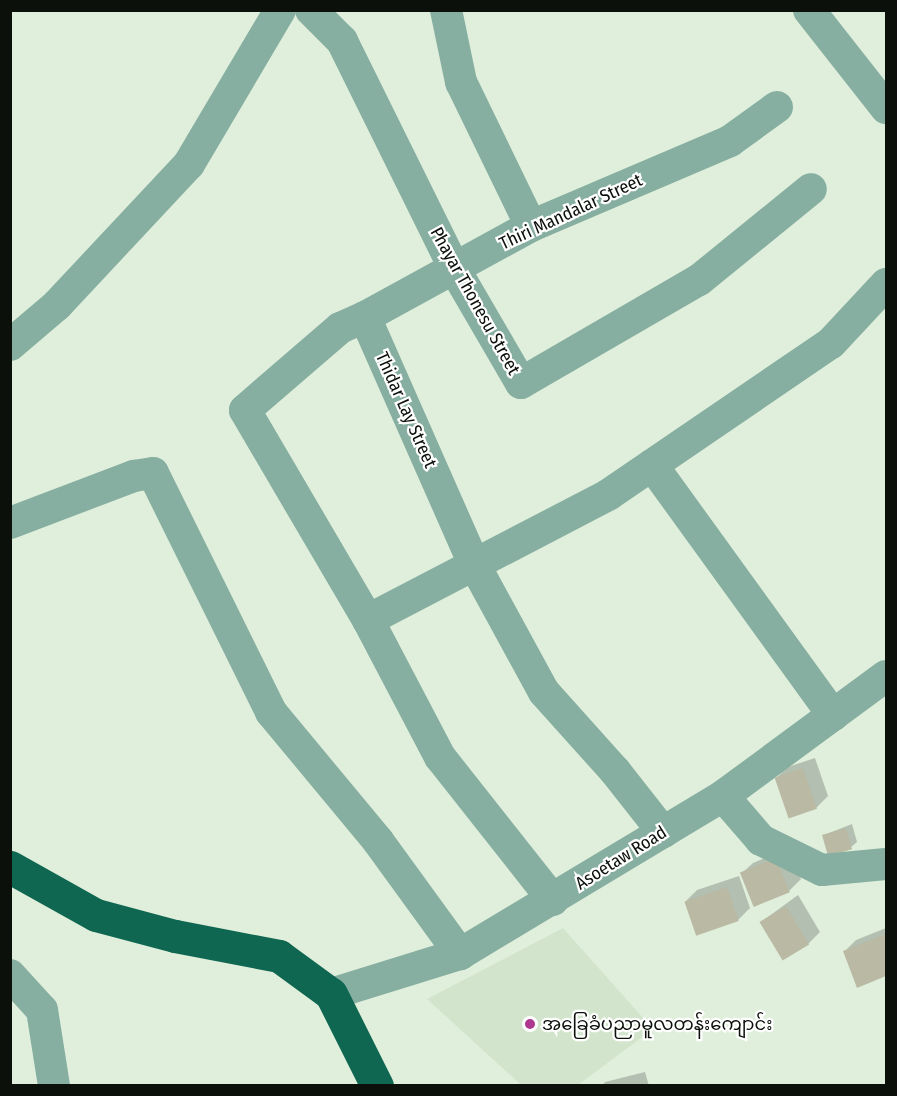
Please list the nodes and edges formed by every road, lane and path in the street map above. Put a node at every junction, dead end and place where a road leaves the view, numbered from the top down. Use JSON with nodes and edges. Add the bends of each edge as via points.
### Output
{"nodes":[{"id":1,"x":280,"y":10,"type":"edge"},
{"id":2,"x":311,"y":10,"type":"edge"},
{"id":3,"x":446,"y":10,"type":"edge"},
{"id":4,"x":809,"y":10,"type":"edge"},
{"id":5,"x":777,"y":107,"type":"dead end"},
{"id":6,"x":886,"y":108,"type":"edge"},
{"id":7,"x":811,"y":189,"type":"dead end"},
{"id":8,"x":531,"y":226,"type":"junction"},
{"id":9,"x":454,"y":268,"type":"junction"},
{"id":10,"x":886,"y":284,"type":"edge"},
{"id":11,"x":364,"y":317,"type":"junction"},
{"id":12,"x":10,"y":345,"type":"edge"},
{"id":13,"x":652,"y":465,"type":"junction"},
{"id":14,"x":10,"y":524,"type":"edge"},
{"id":15,"x":473,"y":562,"type":"junction"},
{"id":16,"x":368,"y":620,"type":"junction"},
{"id":17,"x":886,"y":676,"type":"edge"},
{"id":18,"x":833,"y":715,"type":"junction"},
{"id":19,"x":723,"y":796,"type":"junction"},
{"id":20,"x":663,"y":832,"type":"junction"},
{"id":21,"x":886,"y":864,"type":"edge"},
{"id":22,"x":10,"y":867,"type":"edge"},
{"id":23,"x":553,"y":900,"type":"junction"},
{"id":24,"x":460,"y":954,"type":"junction"},
{"id":25,"x":10,"y":975,"type":"edge"},
{"id":26,"x":331,"y":994,"type":"junction"},
{"id":27,"x":54,"y":1086,"type":"edge"},
{"id":28,"x":377,"y":1086,"type":"edge"}],
"edges":[{"from":1,"to":12,"type":"street","via":[[189,164],[57,305]]},
{"from":2,"to":9,"type":"street","name":"Phayar Thonesu Street","via":[[342,41]]},
{"from":3,"to":8,"type":"street","via":[[461,82]]},
{"from":4,"to":6,"type":"street"},
{"from":5,"to":8,"type":"street","name":"Thiri Mandalar Street","via":[[730,141]]},
{"from":7,"to":9,"type":"street","name":"Phayar Thonesu Street","via":[[699,280],[521,383]]},
{"from":8,"to":9,"type":"street","name":"Thiri Mandalar Street"},
{"from":9,"to":11,"type":"street","name":"Thiri Mandalar Street"},
{"from":10,"to":13,"type":"street","via":[[831,343]]},
{"from":11,"to":15,"type":"street","name":"Thidar Lay Street"},
{"from":11,"to":16,"type":"street","via":[[340,328],[245,410]]},
{"from":13,"to":15,"type":"street","via":[[608,495]]},
{"from":13,"to":18,"type":"street"},
{"from":14,"to":24,"type":"street","via":[[134,476],[153,473],[271,712],[378,841]]},
{"from":15,"to":16,"type":"street"},
{"from":15,"to":20,"type":"street","name":"Thidar Lay Street","via":[[544,692]]},
{"from":16,"to":23,"type":"street","via":[[440,757]]},
{"from":17,"to":18,"type":"street","name":"Asoetaw Road"},
{"from":18,"to":19,"type":"street","name":"Asoetaw Road"},
{"from":19,"to":20,"type":"street","name":"Asoetaw Road"},
{"from":19,"to":21,"type":"street","via":[[761,840],[822,870]]},
{"from":20,"to":23,"type":"street","name":"Asoetaw Road"},
{"from":22,"to":26,"type":"highway","via":[[96,915],[175,936],[279,956]]},
{"from":23,"to":24,"type":"street","name":"Asoetaw Road"},
{"from":24,"to":26,"type":"street","name":"Asoetaw Road"},
{"from":25,"to":27,"type":"street","via":[[42,1010]]},
{"from":26,"to":28,"type":"highway"}]}
